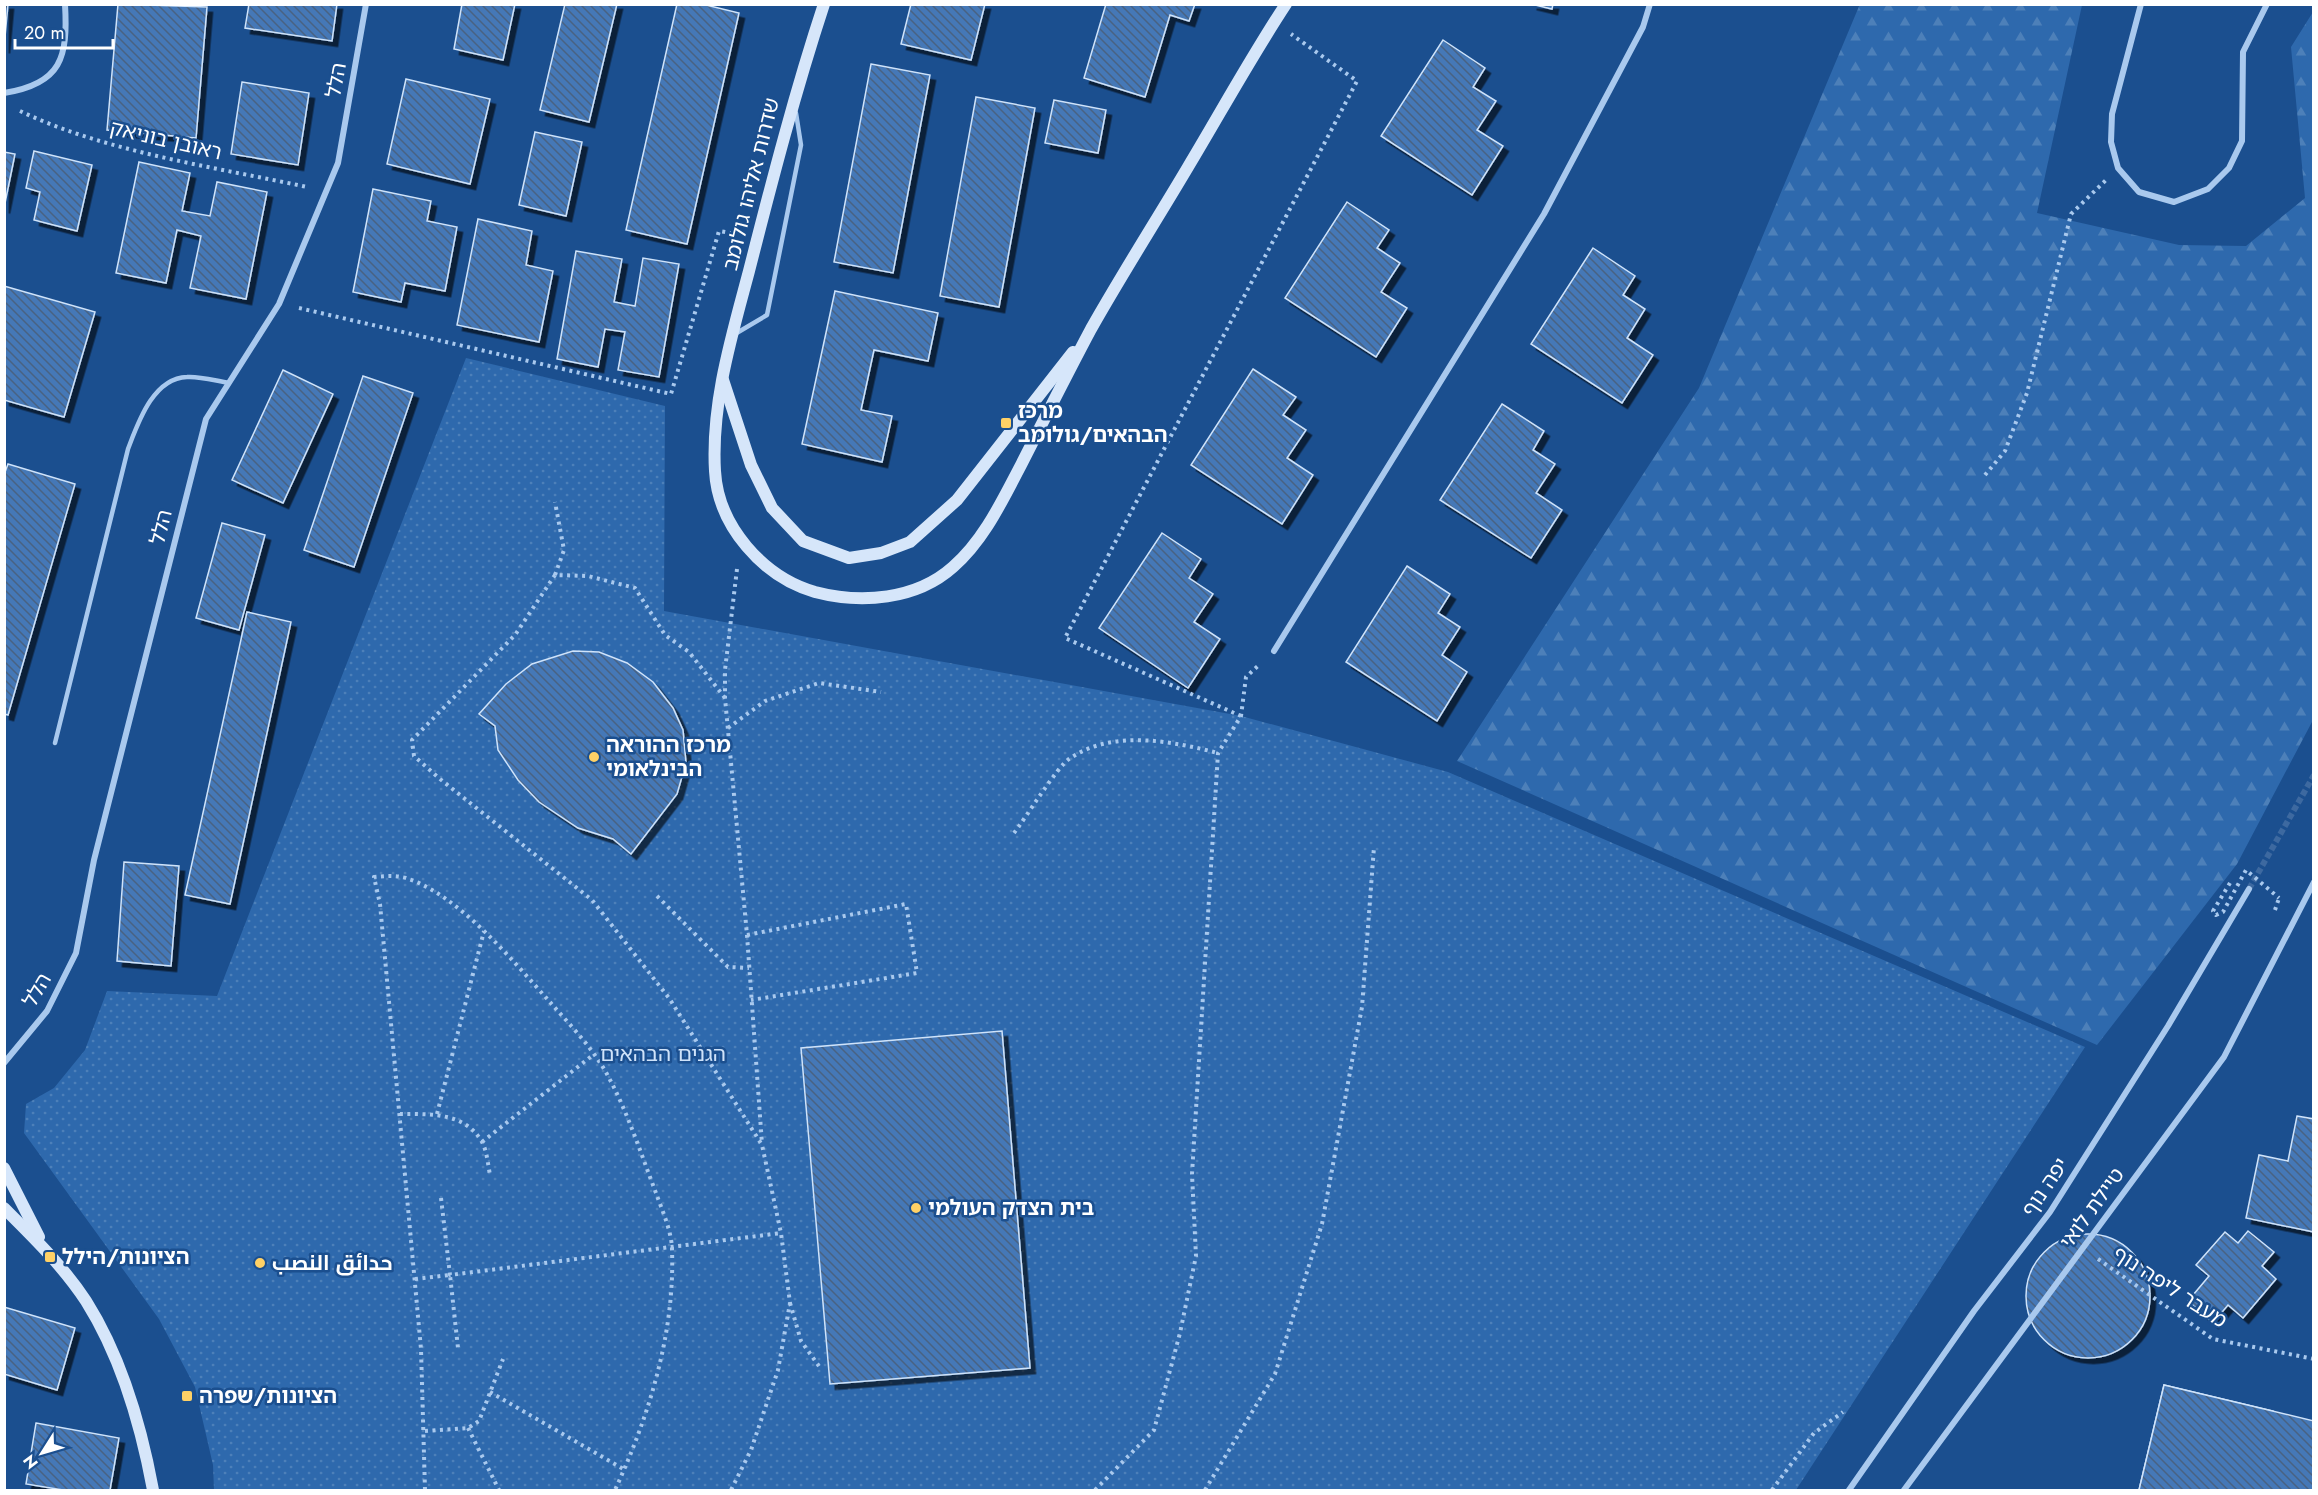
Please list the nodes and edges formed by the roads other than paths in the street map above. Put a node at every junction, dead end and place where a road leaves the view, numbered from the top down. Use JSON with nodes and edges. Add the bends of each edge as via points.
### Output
{"nodes":[{"id":1,"x":65,"y":4,"type":"edge"},
{"id":2,"x":366,"y":4,"type":"edge"},
{"id":3,"x":824,"y":4,"type":"edge"},
{"id":4,"x":1286,"y":4,"type":"edge"},
{"id":5,"x":1650,"y":4,"type":"edge"},
{"id":6,"x":2140,"y":4,"type":"edge"},
{"id":7,"x":2267,"y":4,"type":"edge"},
{"id":8,"x":4,"y":93,"type":"edge"},
{"id":9,"x":793,"y":97,"type":"junction"},
{"id":10,"x":1091,"y":329,"type":"junction"},
{"id":11,"x":732,"y":336,"type":"junction"},
{"id":12,"x":722,"y":376,"type":"junction"},
{"id":13,"x":229,"y":383,"type":"junction"},
{"id":14,"x":1274,"y":651,"type":"road end"},
{"id":15,"x":55,"y":743,"type":"dead end"},
{"id":16,"x":2313,"y":882,"type":"edge"},
{"id":17,"x":2249,"y":889,"type":"tunnel mouth"},
{"id":18,"x":4,"y":1063,"type":"edge"},
{"id":19,"x":4,"y":1168,"type":"edge"},
{"id":20,"x":4,"y":1208,"type":"edge"},
{"id":21,"x":45,"y":1249,"type":"junction"},
{"id":22,"x":153,"y":1491,"type":"edge"},
{"id":23,"x":1849,"y":1491,"type":"edge"},
{"id":24,"x":1904,"y":1491,"type":"edge"}],
"edges":[{"from":1,"to":8,"type":"street","via":[[65,53],[47,79]]},
{"from":2,"to":13,"type":"street","name":"הלל","via":[[338,163],[279,304]]},
{"from":3,"to":9,"type":"street","name":"שדרות אליהו גולומב"},
{"from":4,"to":10,"type":"street","name":"שדרות אליהו גולומב"},
{"from":5,"to":14,"type":"street","via":[[1643,27],[1544,214]]},
{"from":6,"to":7,"type":"street","via":[[2112,114],[2111,142],[2118,168],[2139,192],[2174,202],[2208,189],[2229,168],[2242,141],[2243,52]]},
{"from":9,"to":11,"type":"street","name":"שדרות אליהו גולומב"},
{"from":9,"to":11,"type":"lane","via":[[801,145],[767,315]]},
{"from":10,"to":12,"type":"street","name":"שדרות אליהו גולומב","via":[[957,500],[910,542],[882,553],[849,558],[803,542],[772,508],[751,465]]},
{"from":10,"to":12,"type":"street","name":"שדרות אליהו גולומב","via":[[997,512],[976,542],[952,568],[925,586],[899,595],[829,596],[800,588],[768,570],[741,540],[721,502],[715,471]]},
{"from":11,"to":12,"type":"street","name":"שדרות אליהו גולומב"},
{"from":13,"to":15,"type":"lane","via":[[186,376],[165,384],[141,415],[128,449]]},
{"from":13,"to":18,"type":"street","name":"הלל","via":[[206,419],[94,860],[76,953],[47,1011]]},
{"from":16,"to":24,"type":"street","name":"טיילת לואי","via":[[2224,1057]]},
{"from":17,"to":23,"type":"street","name":"יפה נוף","via":[[2050,1212],[1974,1311]]},
{"from":19,"to":21,"type":"street"},
{"from":20,"to":21,"type":"street"},
{"from":21,"to":22,"type":"street","via":[[101,1327],[133,1401]]}]}
